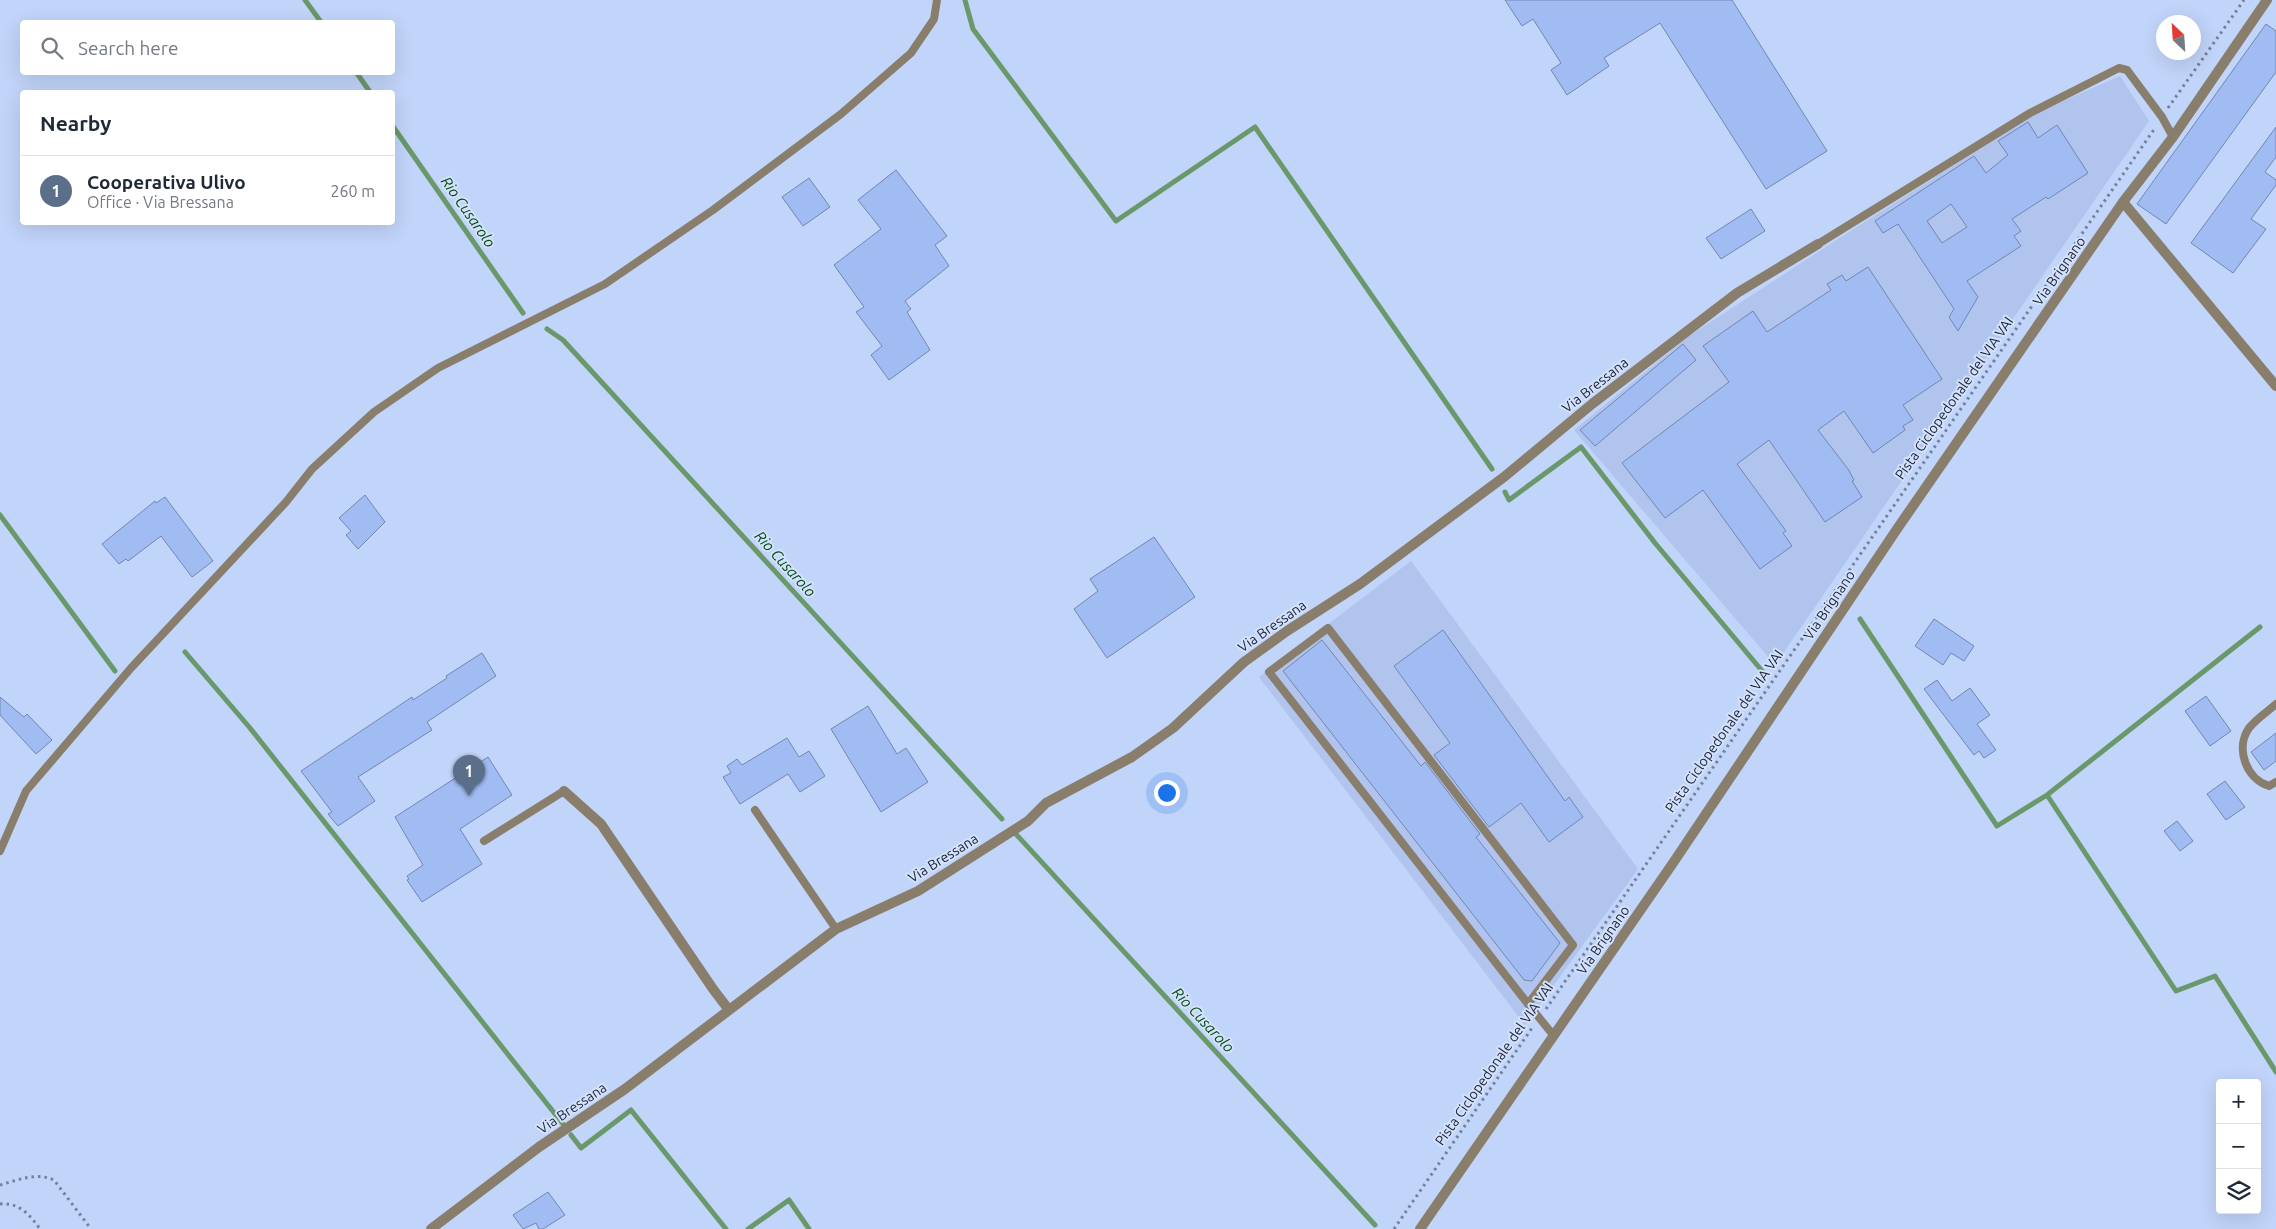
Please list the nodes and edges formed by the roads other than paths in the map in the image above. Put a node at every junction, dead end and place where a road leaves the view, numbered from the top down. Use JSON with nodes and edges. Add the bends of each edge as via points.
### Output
{"nodes":[{"id":1,"x":937,"y":0,"type":"edge"},
{"id":2,"x":2268,"y":0,"type":"edge"},
{"id":3,"x":2173,"y":137,"type":"junction"},
{"id":4,"x":2123,"y":202,"type":"junction"},
{"id":5,"x":1818,"y":244,"type":"joint"},
{"id":6,"x":2276,"y":386,"type":"edge"},
{"id":7,"x":2276,"y":704,"type":"edge"},
{"id":8,"x":2276,"y":782,"type":"edge"},
{"id":9,"x":564,"y":791,"type":"joint"},
{"id":10,"x":755,"y":810,"type":"dead end"},
{"id":11,"x":484,"y":841,"type":"dead end"},
{"id":12,"x":0,"y":851,"type":"edge"},
{"id":13,"x":836,"y":929,"type":"junction"},
{"id":14,"x":1528,"y":1004,"type":"junction"},
{"id":15,"x":730,"y":1010,"type":"junction"},
{"id":16,"x":1554,"y":1036,"type":"junction"},
{"id":17,"x":431,"y":1229,"type":"edge"},
{"id":18,"x":1420,"y":1229,"type":"edge"}],
"edges":[{"from":1,"to":12,"type":"lane","via":[[934,19],[911,52],[841,114],[713,210],[605,284],[438,368],[374,412],[312,468],[286,502],[131,668],[26,791]]},
{"from":2,"to":3,"type":"street","name":"Via Brignano"},
{"from":3,"to":4,"type":"street","name":"Via Brignano"},
{"from":3,"to":5,"type":"lane","via":[[2127,70],[2119,68],[2030,113]]},
{"from":4,"to":6,"type":"street"},
{"from":4,"to":16,"type":"street","name":"Via Brignano","via":[[1897,528]]},
{"from":5,"to":13,"type":"street","name":"Via Bressana","via":[[1736,293],[1504,476],[1360,584],[1287,630],[1244,662],[1173,728],[1146,748],[1046,803],[1028,821],[918,891]]},
{"from":7,"to":8,"type":"lane","via":[[2249,728],[2243,743],[2245,764],[2259,783],[2269,786]]},
{"from":9,"to":11,"type":"lane"},
{"from":9,"to":15,"type":"street","via":[[601,824]]},
{"from":10,"to":13,"type":"lane"},
{"from":13,"to":15,"type":"street","name":"Via Bressana"},
{"from":14,"to":14,"type":"lane","via":[[1270,672],[1328,628],[1573,945]]},
{"from":14,"to":16,"type":"lane"},
{"from":15,"to":17,"type":"street","name":"Via Bressana"},
{"from":16,"to":18,"type":"street","name":"Via Brignano"}]}
